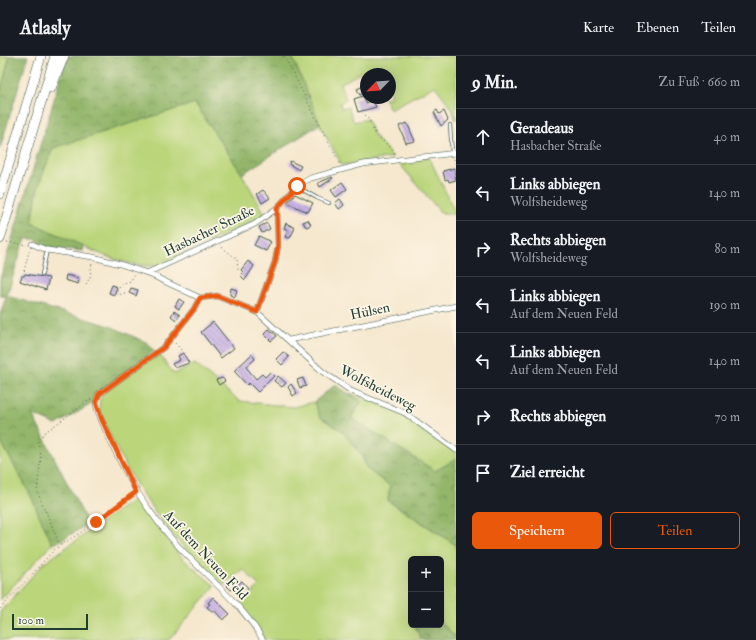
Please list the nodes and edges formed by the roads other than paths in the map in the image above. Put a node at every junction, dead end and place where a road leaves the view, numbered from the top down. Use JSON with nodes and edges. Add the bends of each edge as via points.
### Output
{"nodes":[{"id":1,"x":42,"y":56,"type":"edge"},
{"id":2,"x":55,"y":56,"type":"edge"},
{"id":3,"x":64,"y":56,"type":"edge"},
{"id":4,"x":36,"y":120,"type":"junction"},
{"id":5,"x":450,"y":125,"type":"dead end"},
{"id":6,"x":454,"y":153,"type":"edge"},
{"id":7,"x":297,"y":186,"type":"junction"},
{"id":8,"x":0,"y":194,"type":"edge"},
{"id":9,"x":330,"y":203,"type":"dead end"},
{"id":10,"x":277,"y":208,"type":"junction"},
{"id":11,"x":3,"y":241,"type":"edge"},
{"id":12,"x":32,"y":244,"type":"road end"},
{"id":13,"x":47,"y":250,"type":"junction"},
{"id":14,"x":147,"y":273,"type":"junction"},
{"id":15,"x":42,"y":274,"type":"dead end"},
{"id":16,"x":200,"y":298,"type":"junction"},
{"id":17,"x":456,"y":306,"type":"edge"},
{"id":18,"x":257,"y":312,"type":"junction"},
{"id":19,"x":289,"y":340,"type":"junction"},
{"id":20,"x":456,"y":450,"type":"edge"},
{"id":21,"x":263,"y":640,"type":"edge"}],
"edges":[{"from":1,"to":8,"type":"highway"},
{"from":2,"to":4,"type":"highway"},
{"from":3,"to":4,"type":"highway"},
{"from":4,"to":11,"type":"highway"},
{"from":5,"to":6,"type":"lane"},
{"from":6,"to":7,"type":"street","name":"Hasbacher Straße","via":[[343,168]]},
{"from":7,"to":9,"type":"lane"},
{"from":7,"to":10,"type":"street","name":"Hasbacher Straße"},
{"from":10,"to":14,"type":"street","name":"Hasbacher Straße","via":[[255,224]]},
{"from":10,"to":18,"type":"street","via":[[278,246],[275,262]]},
{"from":12,"to":13,"type":"street"},
{"from":13,"to":14,"type":"street","via":[[93,257]]},
{"from":13,"to":15,"type":"lane"},
{"from":14,"to":16,"type":"street","name":"Wolfsheideweg"},
{"from":16,"to":18,"type":"street","name":"Wolfsheideweg","via":[[217,296]]},
{"from":16,"to":21,"type":"street","name":"Auf dem Neuen Feld","via":[[171,339],[153,356],[99,394],[96,402],[136,492],[172,539],[232,599]]},
{"from":17,"to":19,"type":"street","name":"Hülsen"},
{"from":18,"to":19,"type":"street","name":"Wolfsheideweg"},
{"from":19,"to":20,"type":"street","name":"Wolfsheideweg","via":[[323,372],[351,391],[405,413]]}]}
